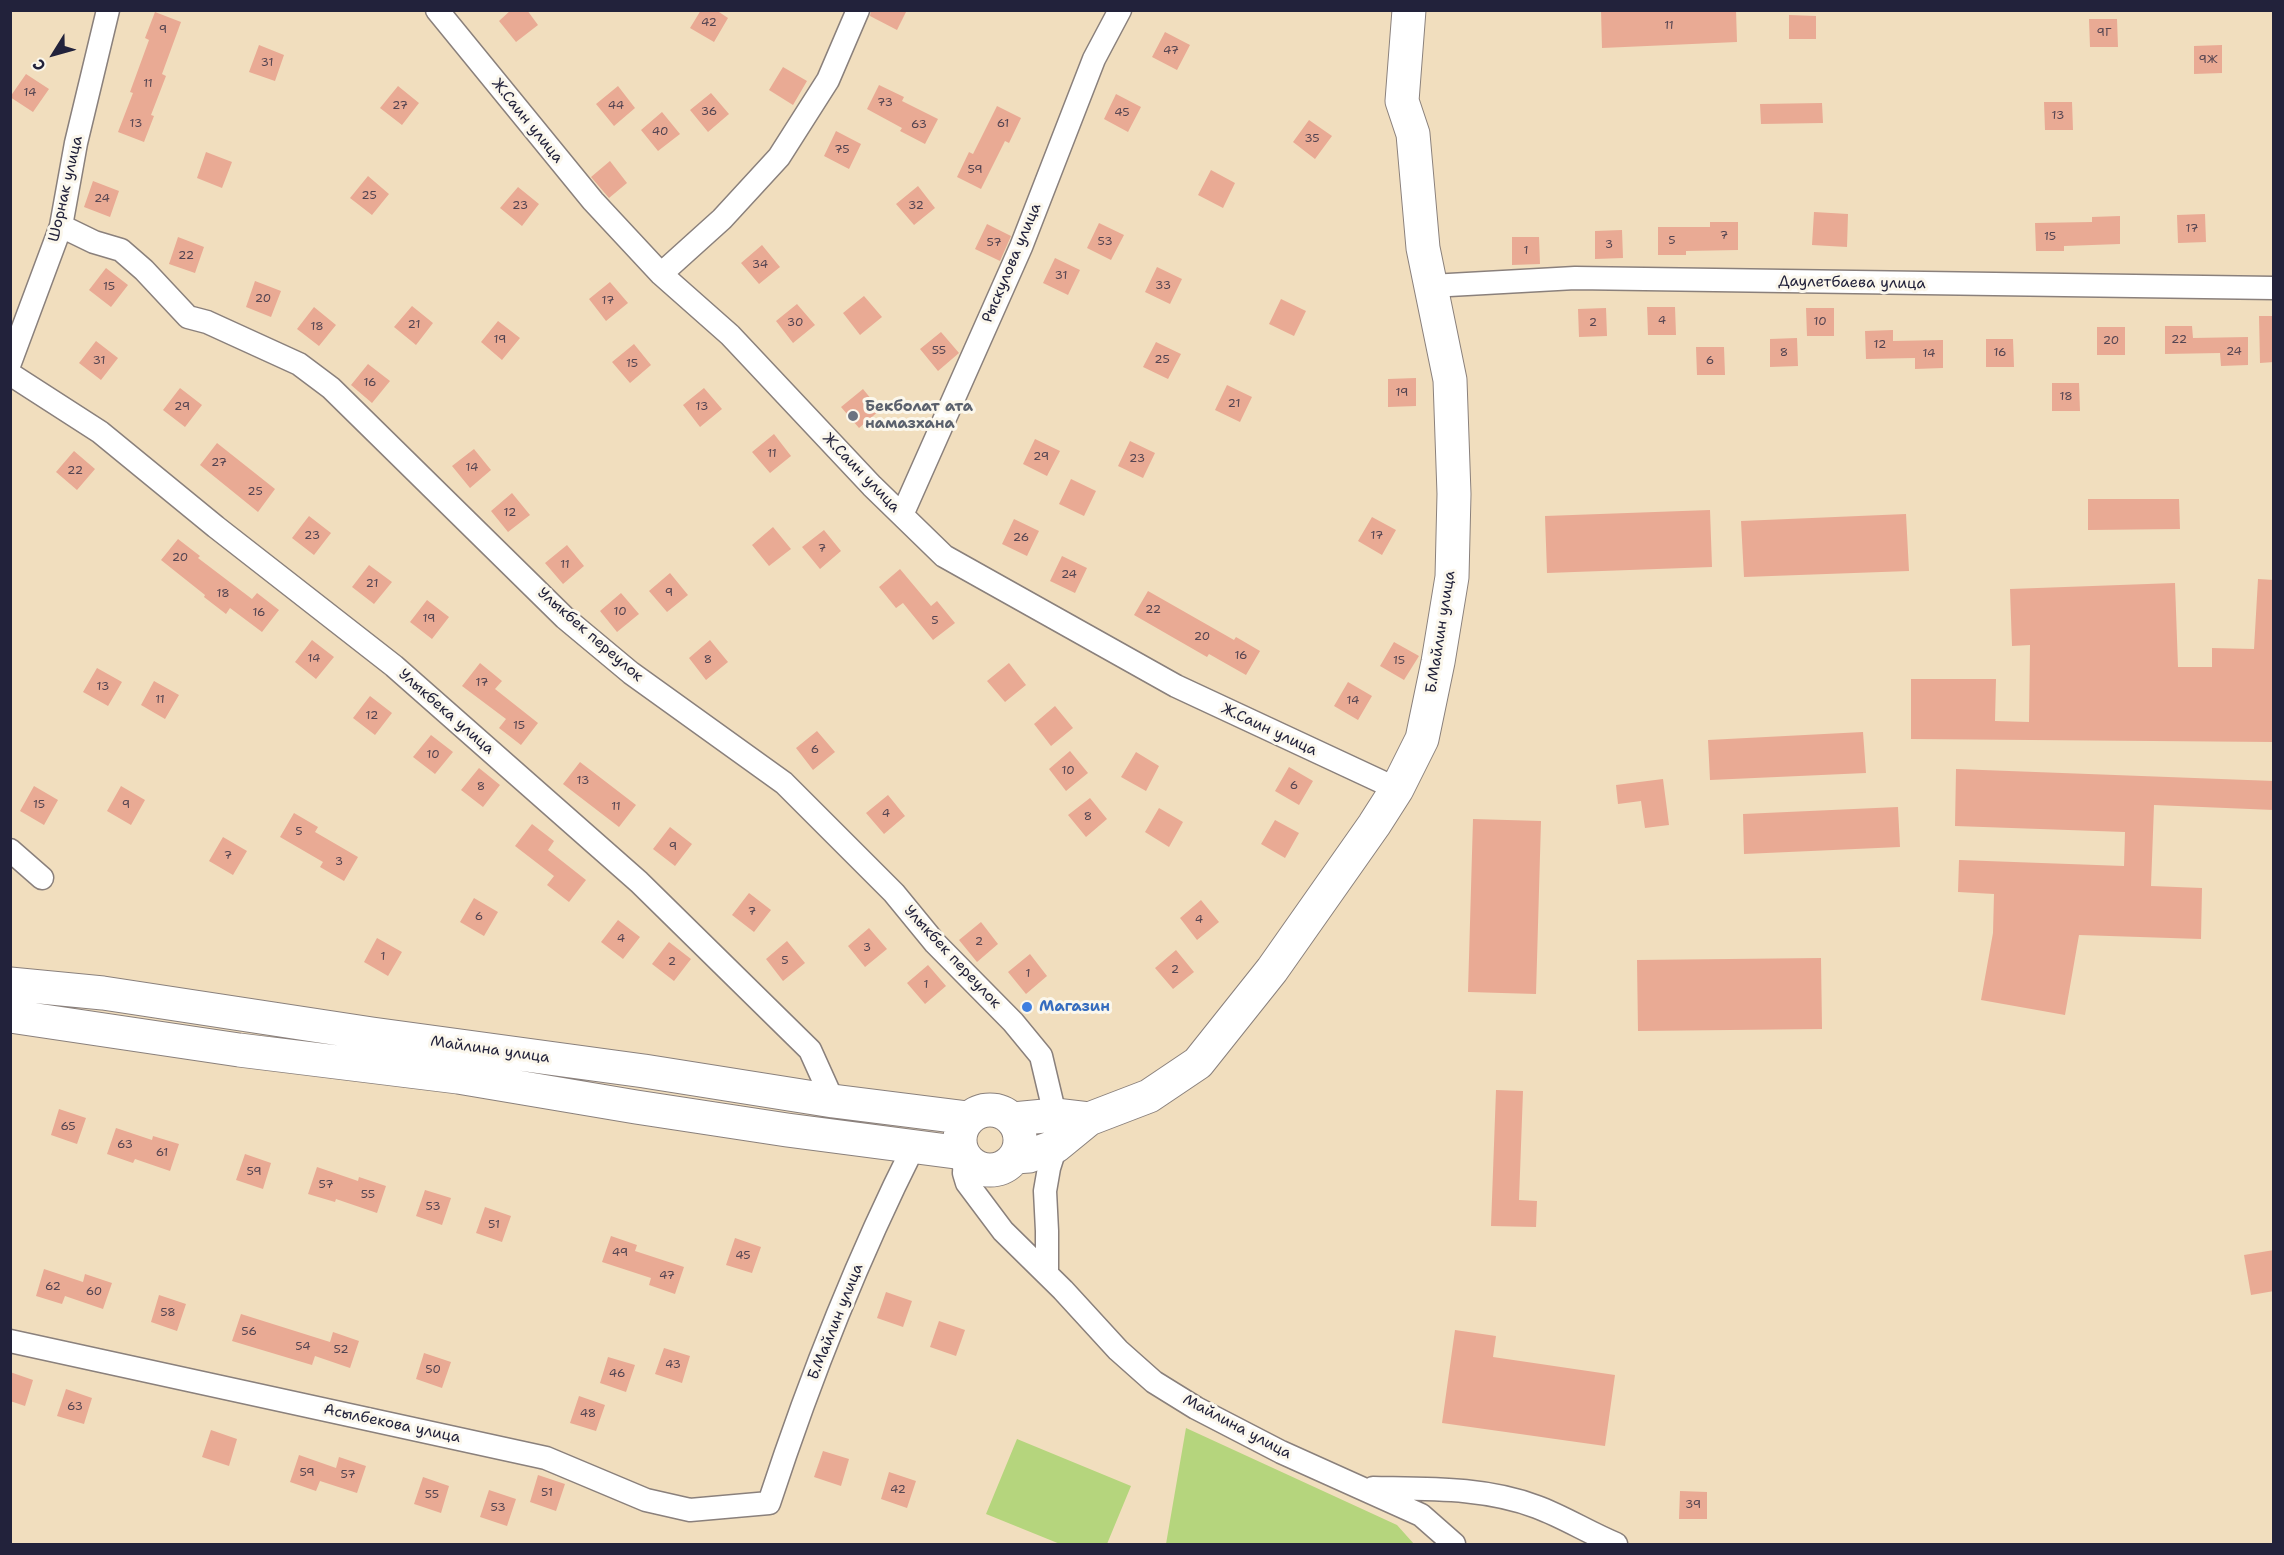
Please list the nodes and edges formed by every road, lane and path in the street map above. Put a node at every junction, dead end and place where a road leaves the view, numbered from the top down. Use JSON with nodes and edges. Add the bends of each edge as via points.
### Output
{"nodes":[{"id":1,"x":108,"y":10,"type":"edge"},
{"id":2,"x":437,"y":10,"type":"edge"},
{"id":3,"x":858,"y":10,"type":"edge"},
{"id":4,"x":1120,"y":10,"type":"edge"},
{"id":5,"x":1409,"y":10,"type":"edge"},
{"id":6,"x":61,"y":226,"type":"junction"},
{"id":7,"x":662,"y":274,"type":"junction"},
{"id":8,"x":1431,"y":286,"type":"junction"},
{"id":9,"x":2274,"y":288,"type":"edge"},
{"id":10,"x":10,"y":363,"type":"edge"},
{"id":11,"x":10,"y":374,"type":"edge"},
{"id":12,"x":902,"y":515,"type":"junction"},
{"id":13,"x":1397,"y":789,"type":"junction"},
{"id":14,"x":10,"y":850,"type":"edge"},
{"id":15,"x":42,"y":878,"type":"dead end"},
{"id":16,"x":10,"y":984,"type":"edge"},
{"id":17,"x":10,"y":1016,"type":"edge"},
{"id":18,"x":833,"y":1101,"type":"junction"},
{"id":19,"x":968,"y":1118,"type":"junction"},
{"id":20,"x":1013,"y":1119,"type":"junction"},
{"id":21,"x":1055,"y":1130,"type":"junction"},
{"id":22,"x":914,"y":1146,"type":"junction"},
{"id":23,"x":964,"y":1155,"type":"junction"},
{"id":24,"x":1015,"y":1157,"type":"junction"},
{"id":25,"x":1047,"y":1273,"type":"junction"},
{"id":26,"x":10,"y":1341,"type":"edge"},
{"id":27,"x":1365,"y":1488,"type":"junction"},
{"id":28,"x":769,"y":1503,"type":"joint"},
{"id":29,"x":1454,"y":1545,"type":"edge"},
{"id":30,"x":1616,"y":1545,"type":"edge"}],
"edges":[{"from":1,"to":6,"type":"street","name":"Шорнак улица"},
{"from":2,"to":7,"type":"street","name":"Ж.Саин улица","via":[[592,201]]},
{"from":3,"to":7,"type":"street","via":[[828,80],[779,157],[722,219]]},
{"from":4,"to":12,"type":"street","name":"Рыскулова улица","via":[[1094,59],[1021,247]]},
{"from":5,"to":8,"type":"street","name":"Б.Майлин улица","via":[[1402,101],[1413,134],[1423,248]]},
{"from":6,"to":10,"type":"street","name":"Шорнак улица"},
{"from":6,"to":21,"type":"street","name":"Улыкбек переулок","via":[[122,250],[188,317],[299,364],[331,388],[565,618],[631,673],[784,783],[894,893],[935,943],[1041,1056]]},
{"from":7,"to":12,"type":"street","name":"Ж.Саин улица","via":[[730,335]]},
{"from":8,"to":9,"type":"street","name":"Даулетбаева улица","via":[[1575,278]]},
{"from":8,"to":13,"type":"street","name":"Б.Майлин улица","via":[[1450,380],[1452,577],[1422,740]]},
{"from":11,"to":18,"type":"street","name":"Улыкбека улица","via":[[100,432],[394,666],[604,851],[810,1050]]},
{"from":12,"to":13,"type":"street","name":"Ж.Саин улица","via":[[944,556],[1176,686]]},
{"from":13,"to":21,"type":"street","name":"Б.Майлин улица","via":[[1272,970],[1198,1063],[1149,1096]]},
{"from":14,"to":15,"type":"street"},
{"from":16,"to":18,"type":"street","name":"Майлина улица","via":[[103,993]]},
{"from":17,"to":22,"type":"street","name":"Майлина улица","via":[[458,1077],[636,1107]]},
{"from":18,"to":19,"type":"street","name":"Майлина улица"},
{"from":19,"to":20,"type":"street","name":"Майлина улица","via":[[991,1109]]},
{"from":19,"to":23,"type":"street","name":"Майлина улица","via":[[960,1142]]},
{"from":20,"to":21,"type":"street"},
{"from":20,"to":24,"type":"street","via":[[1020,1145]]},
{"from":21,"to":24,"type":"street","name":"Б.Майлин улица","via":[[1029,1156]]},
{"from":21,"to":25,"type":"street","via":[[1045,1191]]},
{"from":22,"to":23,"type":"street","name":"Майлина улица"},
{"from":22,"to":28,"type":"street","name":"Б.Майлин улица","via":[[878,1217],[798,1413]]},
{"from":23,"to":24,"type":"street","name":"Майлина улица","via":[[972,1164],[995,1170]]},
{"from":23,"to":25,"type":"street","name":"Майлина улица","via":[[964,1173],[973,1193],[1004,1231]]},
{"from":25,"to":27,"type":"street","name":"Майлина улица","via":[[1118,1350],[1154,1382],[1281,1452]]},
{"from":26,"to":28,"type":"street","name":"Асылбекова улица","via":[[546,1458],[646,1500],[679,1508]]},
{"from":27,"to":29,"type":"street","name":"Майлина улица","via":[[1421,1515]]},
{"from":27,"to":30,"type":"street","via":[[1450,1489],[1514,1500],[1538,1507]]}]}
